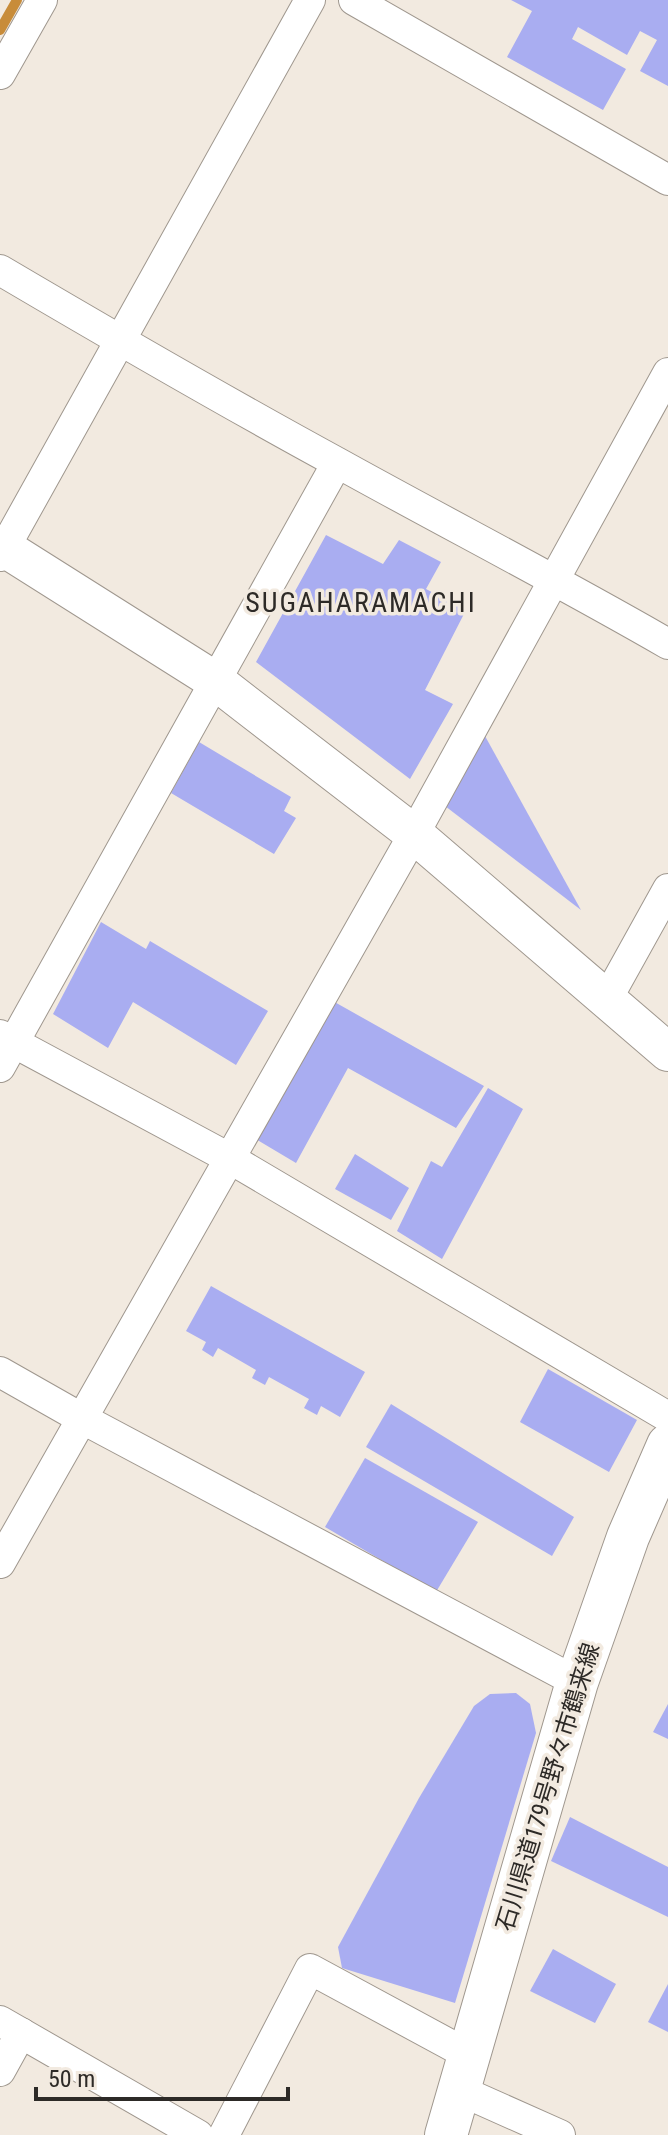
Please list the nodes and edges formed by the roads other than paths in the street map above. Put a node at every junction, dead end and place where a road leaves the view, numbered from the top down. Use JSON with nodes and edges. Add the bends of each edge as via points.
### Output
{"nodes":[{"id":1,"x":42,"y":0,"type":"edge"},
{"id":2,"x":310,"y":0,"type":"edge"},
{"id":3,"x":354,"y":0,"type":"edge"},
{"id":4,"x":0,"y":74,"type":"edge"},
{"id":5,"x":668,"y":180,"type":"edge"},
{"id":6,"x":0,"y":270,"type":"edge"},
{"id":7,"x":118,"y":340,"type":"junction"},
{"id":8,"x":668,"y":373,"type":"edge"},
{"id":9,"x":337,"y":463,"type":"junction"},
{"id":10,"x":2,"y":549,"type":"edge"},
{"id":11,"x":553,"y":578,"type":"junction"},
{"id":12,"x":668,"y":644,"type":"edge"},
{"id":13,"x":217,"y":682,"type":"junction"},
{"id":14,"x":414,"y":834,"type":"junction"},
{"id":15,"x":668,"y":889,"type":"edge"},
{"id":16,"x":607,"y":999,"type":"junction"},
{"id":17,"x":4,"y":1048,"type":"edge"},
{"id":18,"x":668,"y":1052,"type":"edge"},
{"id":19,"x":229,"y":1158,"type":"junction"},
{"id":20,"x":0,"y":1372,"type":"edge"},
{"id":21,"x":668,"y":1417,"type":"edge"},
{"id":22,"x":81,"y":1418,"type":"junction"},
{"id":23,"x":668,"y":1445,"type":"edge"},
{"id":24,"x":0,"y":1563,"type":"edge"},
{"id":25,"x":577,"y":1682,"type":"junction"},
{"id":26,"x":10,"y":2027,"type":"edge"},
{"id":27,"x":0,"y":2071,"type":"edge"},
{"id":28,"x":464,"y":2072,"type":"junction"},
{"id":29,"x":198,"y":2135,"type":"edge"},
{"id":30,"x":224,"y":2135,"type":"edge"},
{"id":31,"x":446,"y":2135,"type":"edge"},
{"id":32,"x":560,"y":2135,"type":"edge"}],
"edges":[{"from":1,"to":4,"type":"street"},
{"from":2,"to":7,"type":"street"},
{"from":3,"to":5,"type":"street"},
{"from":6,"to":7,"type":"street"},
{"from":7,"to":9,"type":"street"},
{"from":7,"to":10,"type":"street"},
{"from":8,"to":11,"type":"street"},
{"from":9,"to":11,"type":"street"},
{"from":9,"to":13,"type":"street"},
{"from":10,"to":13,"type":"street"},
{"from":11,"to":12,"type":"street"},
{"from":11,"to":14,"type":"street"},
{"from":13,"to":14,"type":"street"},
{"from":13,"to":17,"type":"street"},
{"from":14,"to":16,"type":"street"},
{"from":14,"to":19,"type":"street"},
{"from":15,"to":16,"type":"street"},
{"from":16,"to":18,"type":"street"},
{"from":17,"to":19,"type":"street"},
{"from":19,"to":21,"type":"street"},
{"from":19,"to":22,"type":"street"},
{"from":20,"to":22,"type":"street"},
{"from":22,"to":24,"type":"street"},
{"from":22,"to":25,"type":"street"},
{"from":23,"to":25,"type":"main road","name":"石川県道179号野々市鶴来線","via":[[628,1537]]},
{"from":25,"to":28,"type":"main road","name":"石川県道179号野々市鶴来線"},
{"from":26,"to":27,"type":"street"},
{"from":26,"to":29,"type":"street"},
{"from":28,"to":30,"type":"street","via":[[310,1969]]},
{"from":28,"to":31,"type":"main road","name":"石川県道179号野々市鶴来線"},
{"from":28,"to":32,"type":"street"}]}
